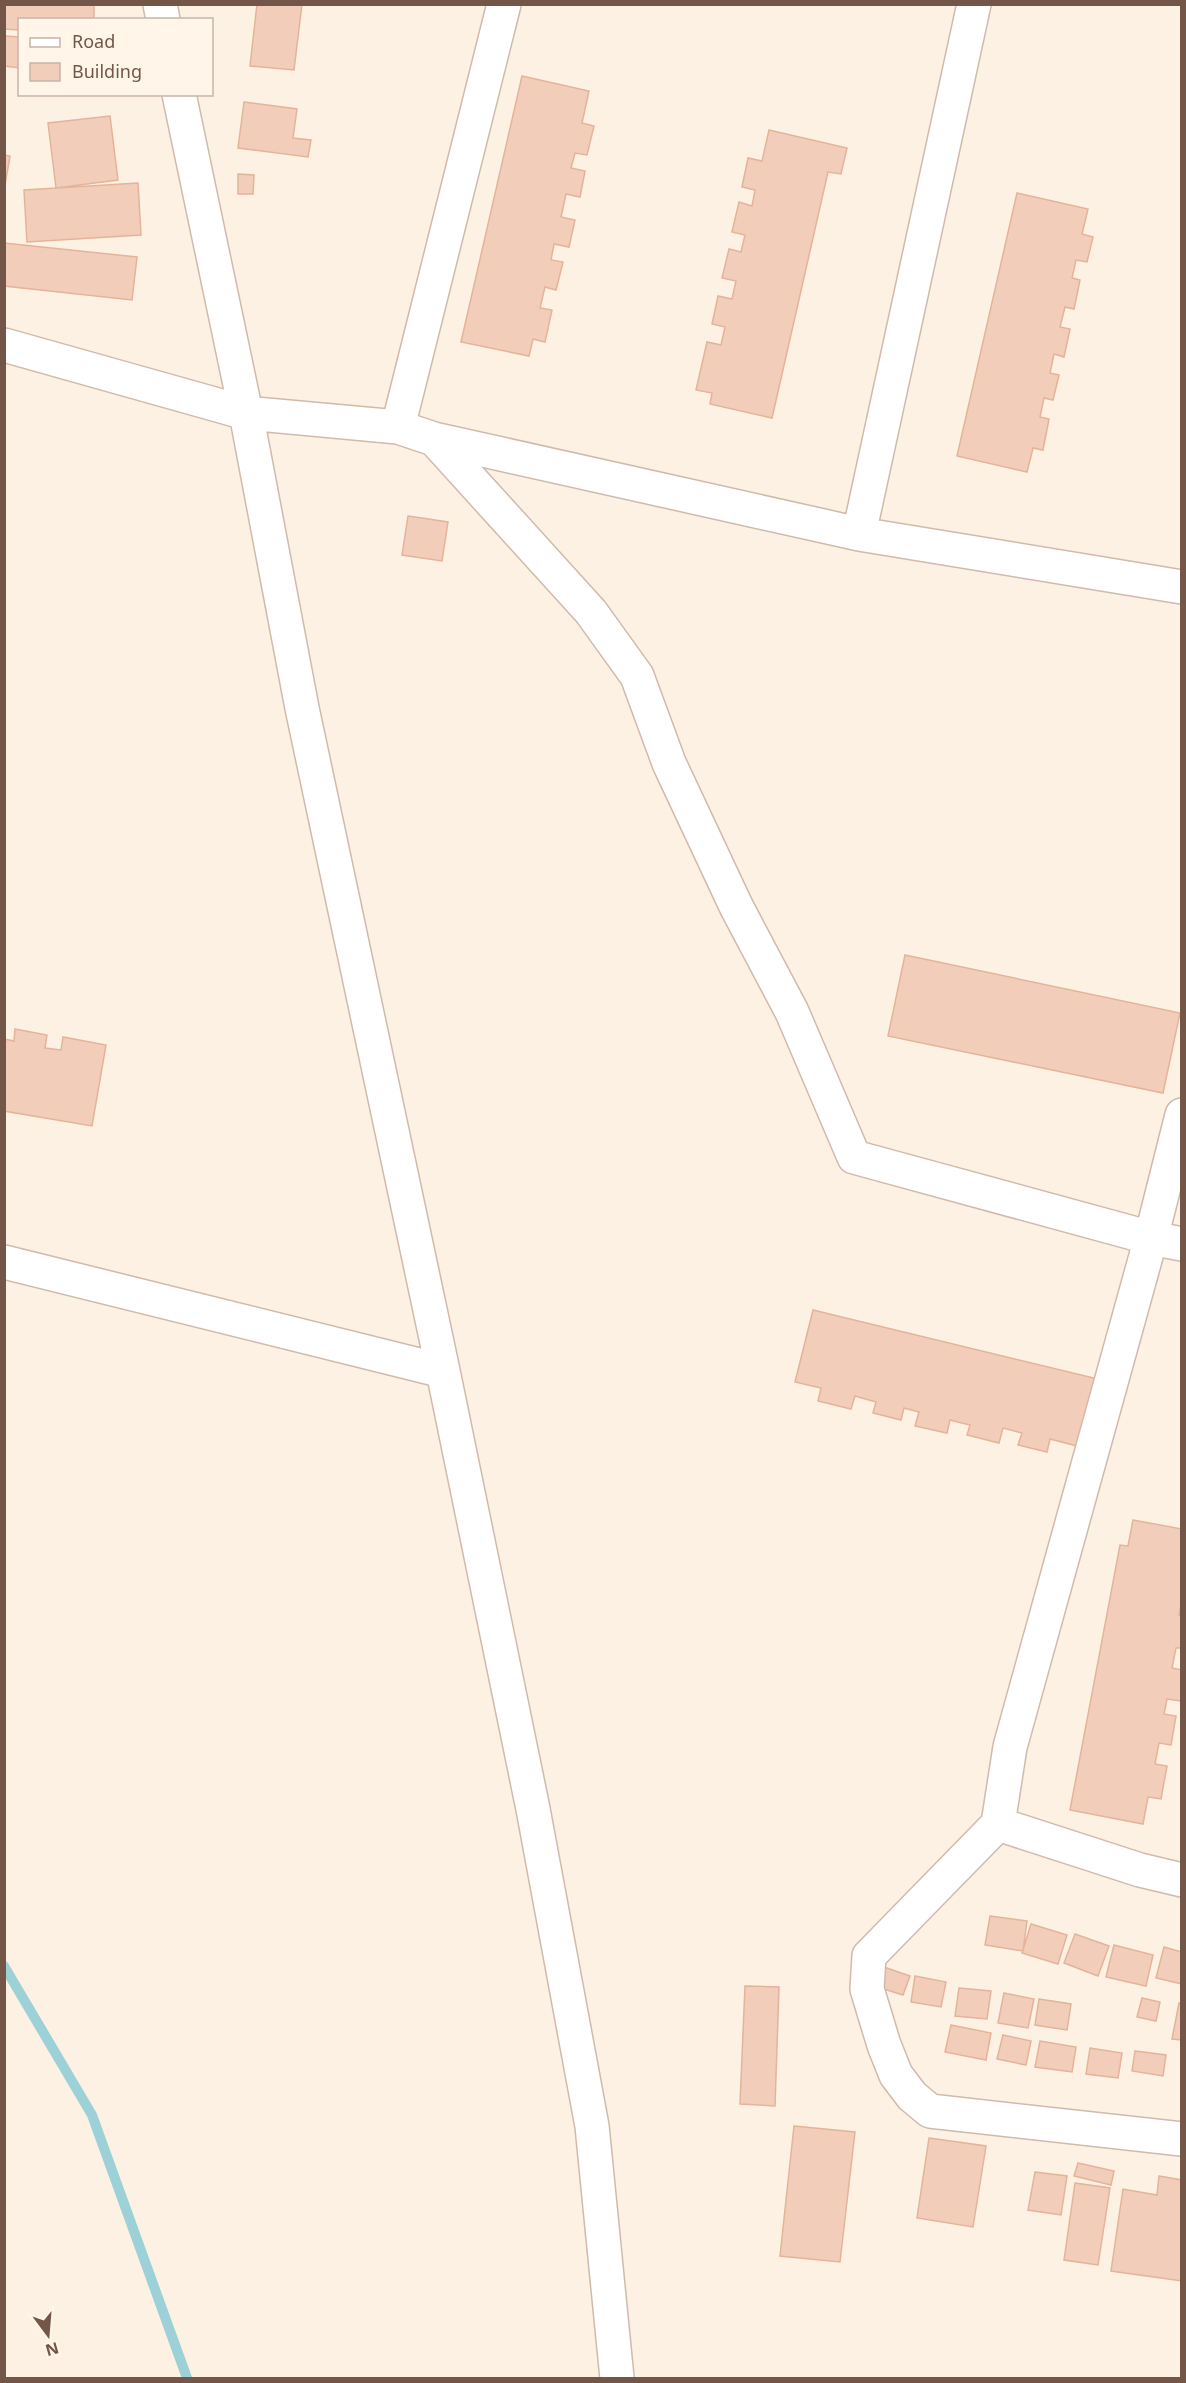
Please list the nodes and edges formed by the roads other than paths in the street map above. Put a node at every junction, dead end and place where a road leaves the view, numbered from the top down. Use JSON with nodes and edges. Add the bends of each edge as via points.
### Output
{"nodes":[{"id":1,"x":504,"y":4,"type":"edge"},
{"id":2,"x":974,"y":4,"type":"edge"},
{"id":3,"x":179,"y":96,"type":"edge"},
{"id":4,"x":4,"y":345,"type":"edge"},
{"id":5,"x":246,"y":413,"type":"junction"},
{"id":6,"x":398,"y":427,"type":"junction"},
{"id":7,"x":434,"y":439,"type":"junction"},
{"id":8,"x":859,"y":534,"type":"junction"},
{"id":9,"x":1182,"y":587,"type":"edge"},
{"id":10,"x":1182,"y":1115,"type":"edge"},
{"id":11,"x":1166,"y":1241,"type":"edge"},
{"id":12,"x":4,"y":1263,"type":"edge"},
{"id":13,"x":443,"y":1371,"type":"junction"},
{"id":14,"x":998,"y":1824,"type":"junction"},
{"id":15,"x":1182,"y":1880,"type":"edge"},
{"id":16,"x":1182,"y":2139,"type":"edge"},
{"id":17,"x":617,"y":2379,"type":"edge"}],
"edges":[{"from":1,"to":6,"type":"street"},
{"from":2,"to":8,"type":"street"},
{"from":3,"to":5,"type":"street"},
{"from":4,"to":5,"type":"street"},
{"from":5,"to":6,"type":"street"},
{"from":5,"to":13,"type":"street","via":[[302,708]]},
{"from":6,"to":7,"type":"street"},
{"from":7,"to":8,"type":"street"},
{"from":7,"to":11,"type":"street","via":[[591,612],[637,676],[669,763],[736,906],[792,1012],[854,1157]]},
{"from":8,"to":9,"type":"street"},
{"from":10,"to":11,"type":"street"},
{"from":11,"to":14,"type":"street","via":[[1010,1747]]},
{"from":12,"to":13,"type":"street"},
{"from":13,"to":17,"type":"street","via":[[533,1809],[592,2126]]},
{"from":14,"to":15,"type":"street"},
{"from":14,"to":16,"type":"street","via":[[869,1956],[867,1989],[896,2075],[930,2111]]}]}
